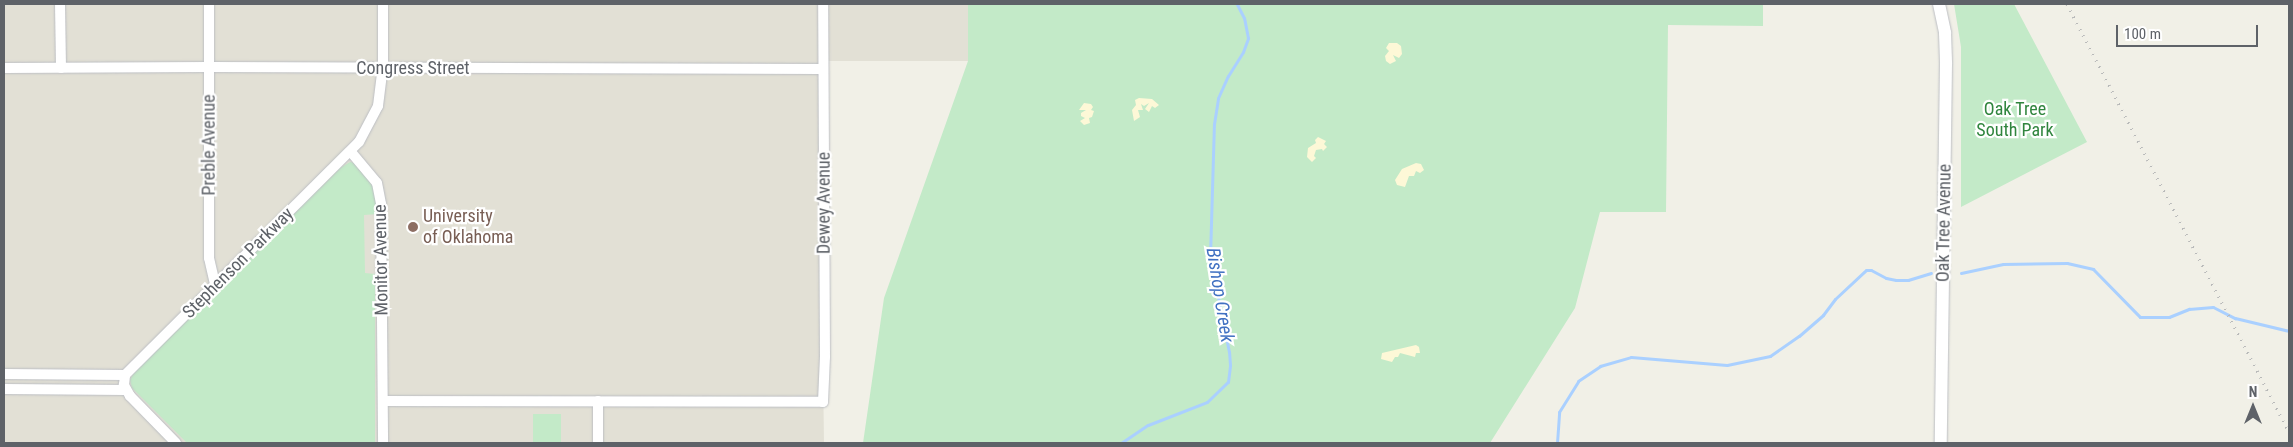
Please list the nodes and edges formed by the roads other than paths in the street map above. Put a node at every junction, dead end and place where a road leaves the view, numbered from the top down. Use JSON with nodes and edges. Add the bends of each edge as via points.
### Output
{"nodes":[{"id":1,"x":60,"y":4,"type":"edge"},
{"id":2,"x":209,"y":4,"type":"edge"},
{"id":3,"x":383,"y":4,"type":"edge"},
{"id":4,"x":823,"y":4,"type":"edge"},
{"id":5,"x":1939,"y":4,"type":"edge"},
{"id":6,"x":209,"y":67,"type":"junction"},
{"id":7,"x":4,"y":68,"type":"edge"},
{"id":8,"x":60,"y":68,"type":"junction"},
{"id":9,"x":383,"y":68,"type":"junction"},
{"id":10,"x":823,"y":69,"type":"junction"},
{"id":11,"x":351,"y":152,"type":"junction"},
{"id":12,"x":215,"y":285,"type":"junction"},
{"id":13,"x":4,"y":374,"type":"edge"},
{"id":14,"x":125,"y":375,"type":"junction"},
{"id":15,"x":4,"y":389,"type":"edge"},
{"id":16,"x":126,"y":390,"type":"junction"},
{"id":17,"x":383,"y":401,"type":"junction"},
{"id":18,"x":598,"y":401,"type":"junction"},
{"id":19,"x":176,"y":443,"type":"edge"},
{"id":20,"x":383,"y":443,"type":"edge"},
{"id":21,"x":598,"y":443,"type":"edge"},
{"id":22,"x":1941,"y":443,"type":"edge"}],
"edges":[{"from":1,"to":8,"type":"street"},
{"from":2,"to":6,"type":"street","name":"Preble Avenue"},
{"from":3,"to":9,"type":"street"},
{"from":4,"to":10,"type":"street","name":"Dewey Avenue"},
{"from":5,"to":22,"type":"street","name":"Oak Tree Avenue","via":[[1945,33],[1946,64]]},
{"from":6,"to":8,"type":"street","name":"Congress Street"},
{"from":6,"to":9,"type":"street","name":"Congress Street"},
{"from":6,"to":12,"type":"street","name":"Preble Avenue","via":[[209,258]]},
{"from":7,"to":8,"type":"street","name":"Congress Street"},
{"from":9,"to":10,"type":"street","name":"Congress Street"},
{"from":9,"to":11,"type":"street","via":[[378,106],[366,132]]},
{"from":10,"to":18,"type":"street","name":"Dewey Avenue","via":[[823,402]]},
{"from":11,"to":12,"type":"street","name":"Stephenson Parkway"},
{"from":11,"to":17,"type":"street","name":"Monitor Avenue","via":[[377,183],[382,204]]},
{"from":12,"to":14,"type":"street","name":"Stephenson Parkway"},
{"from":13,"to":14,"type":"street"},
{"from":14,"to":16,"type":"street"},
{"from":15,"to":16,"type":"street"},
{"from":16,"to":19,"type":"street"},
{"from":17,"to":18,"type":"street"},
{"from":17,"to":20,"type":"street","name":"Monitor Avenue"},
{"from":18,"to":21,"type":"street"}]}
